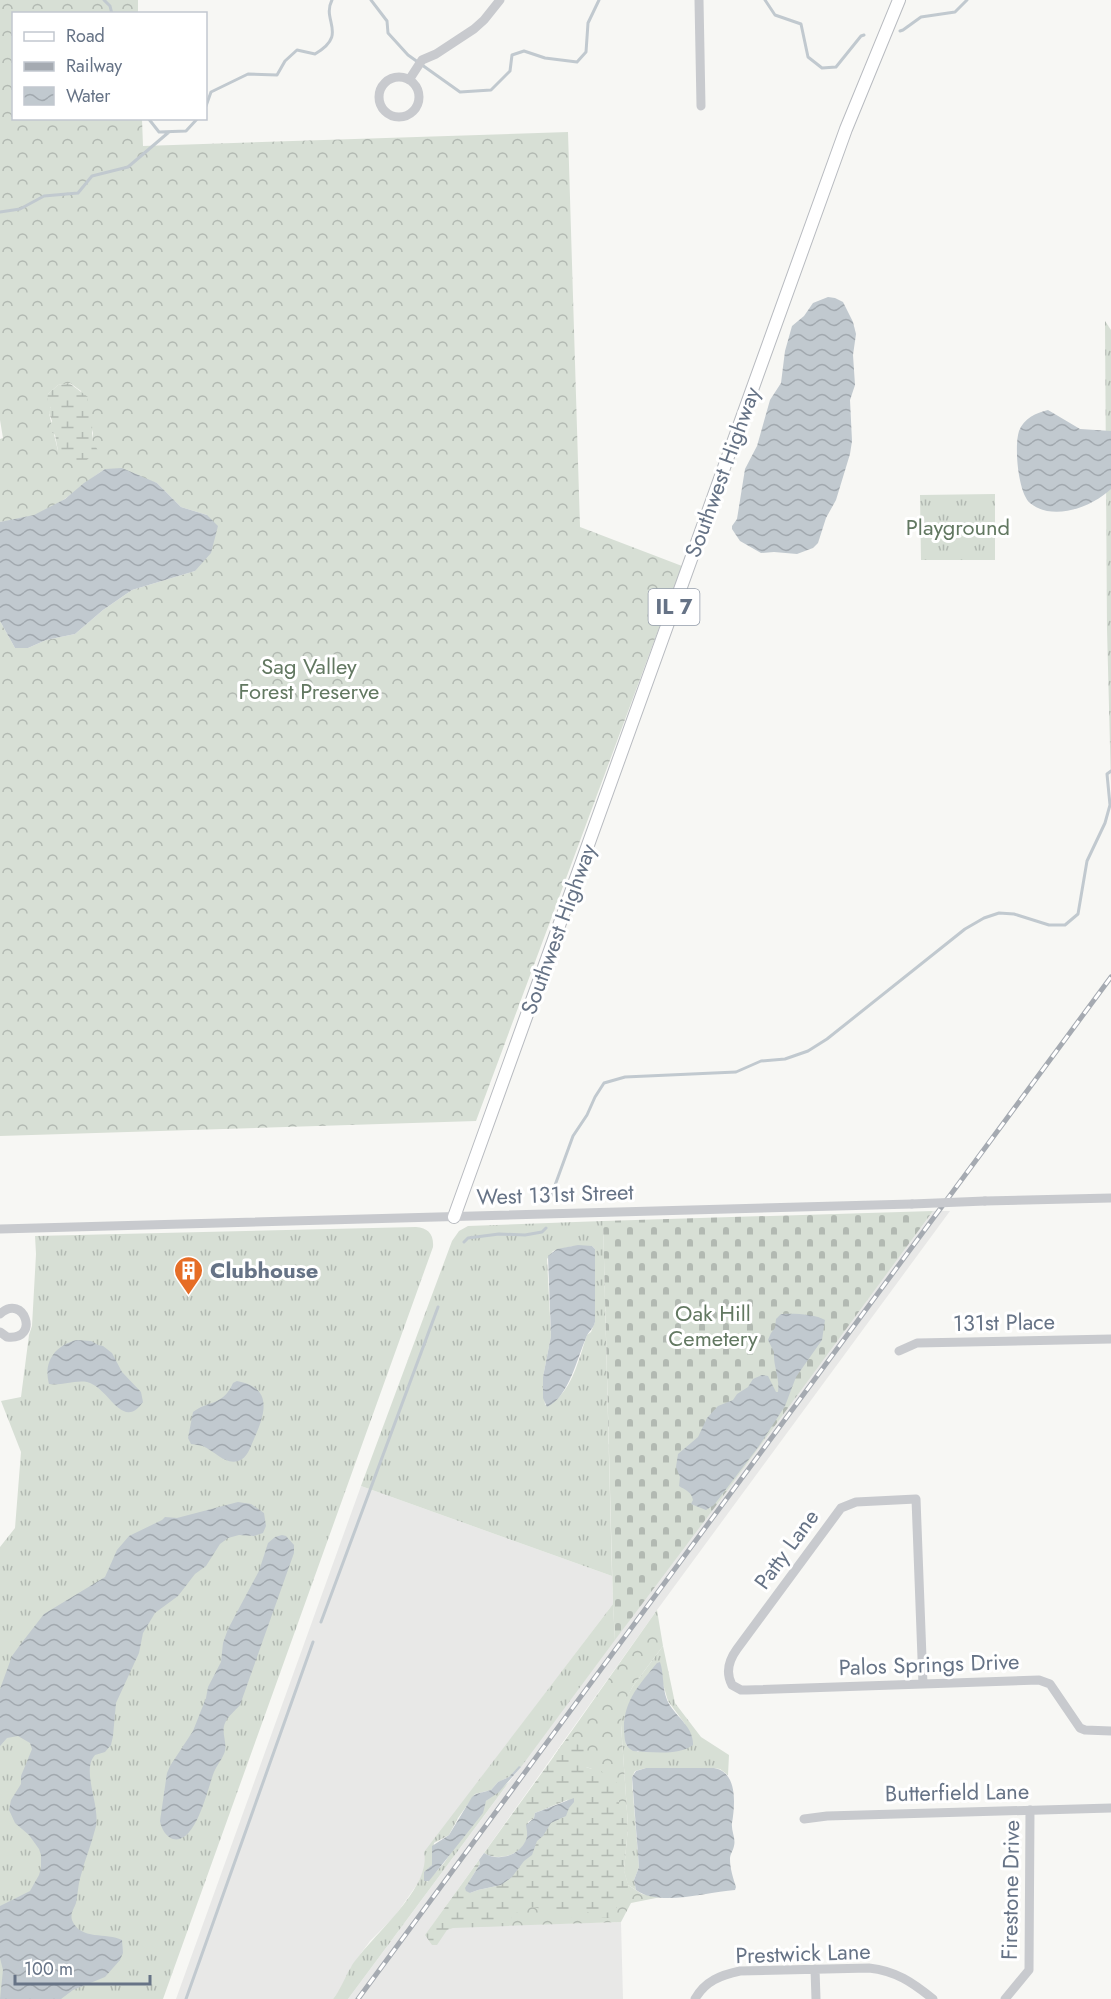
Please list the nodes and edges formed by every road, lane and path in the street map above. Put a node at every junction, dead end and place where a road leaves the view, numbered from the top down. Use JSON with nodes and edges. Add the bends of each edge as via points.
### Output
{"nodes":[{"id":1,"x":500,"y":0,"type":"edge"},
{"id":2,"x":699,"y":0,"type":"edge"},
{"id":3,"x":899,"y":0,"type":"edge"},
{"id":4,"x":410,"y":80,"type":"junction"},
{"id":5,"x":701,"y":106,"type":"dead end"},
{"id":6,"x":1111,"y":1198,"type":"edge"},
{"id":7,"x":454,"y":1217,"type":"junction"},
{"id":8,"x":0,"y":1229,"type":"edge"},
{"id":9,"x":0,"y":1313,"type":"edge"},
{"id":10,"x":0,"y":1332,"type":"edge"},
{"id":11,"x":1111,"y":1339,"type":"edge"},
{"id":12,"x":898,"y":1351,"type":"dead end"},
{"id":13,"x":729,"y":1679,"type":"joint"},
{"id":14,"x":923,"y":1684,"type":"junction"},
{"id":15,"x":1111,"y":1731,"type":"edge"},
{"id":16,"x":1111,"y":1808,"type":"edge"},
{"id":17,"x":1030,"y":1810,"type":"junction"},
{"id":18,"x":804,"y":1819,"type":"dead end"},
{"id":19,"x":815,"y":1969,"type":"junction"},
{"id":20,"x":695,"y":1999,"type":"edge"},
{"id":21,"x":816,"y":1999,"type":"edge"},
{"id":22,"x":933,"y":1999,"type":"edge"},
{"id":23,"x":1005,"y":1999,"type":"edge"}],
"edges":[{"from":1,"to":4,"type":"street","via":[[474,29],[422,60]]},
{"from":2,"to":5,"type":"street"},
{"from":3,"to":7,"type":"main road","name":"Southwest Highway","number":"IL 7","via":[[846,129]]},
{"from":4,"to":4,"type":"street","via":[[397,76],[384,83],[378,95],[385,112],[400,117],[416,107],[417,87]]},
{"from":6,"to":7,"type":"street","name":"West 131st Street","bridge":true},
{"from":7,"to":8,"type":"street","name":"West 131st Street"},
{"from":9,"to":10,"type":"street","via":[[17,1309],[23,1313],[26,1326],[24,1332],[13,1338]]},
{"from":11,"to":12,"type":"street","name":"131st Place","via":[[917,1343]]},
{"from":13,"to":14,"type":"street","name":"Palos Springs Drive","via":[[735,1688],[747,1690]]},
{"from":13,"to":14,"type":"street","name":"Patty Lane","via":[[732,1656],[841,1508],[856,1502],[915,1499]]},
{"from":14,"to":15,"type":"street","name":"Palos Springs Drive","via":[[1044,1681],[1054,1689],[1080,1728]]},
{"from":16,"to":17,"type":"street","name":"Butterfield Lane"},
{"from":17,"to":18,"type":"street","name":"Butterfield Lane"},
{"from":17,"to":23,"type":"street","name":"Firestone Drive","via":[[1029,1970]]},
{"from":19,"to":20,"type":"street","name":"Prestwick Lane","via":[[726,1974],[705,1986]]},
{"from":19,"to":21,"type":"street"},
{"from":19,"to":22,"type":"street","name":"Prestwick Lane","via":[[884,1970],[911,1982]]}]}
